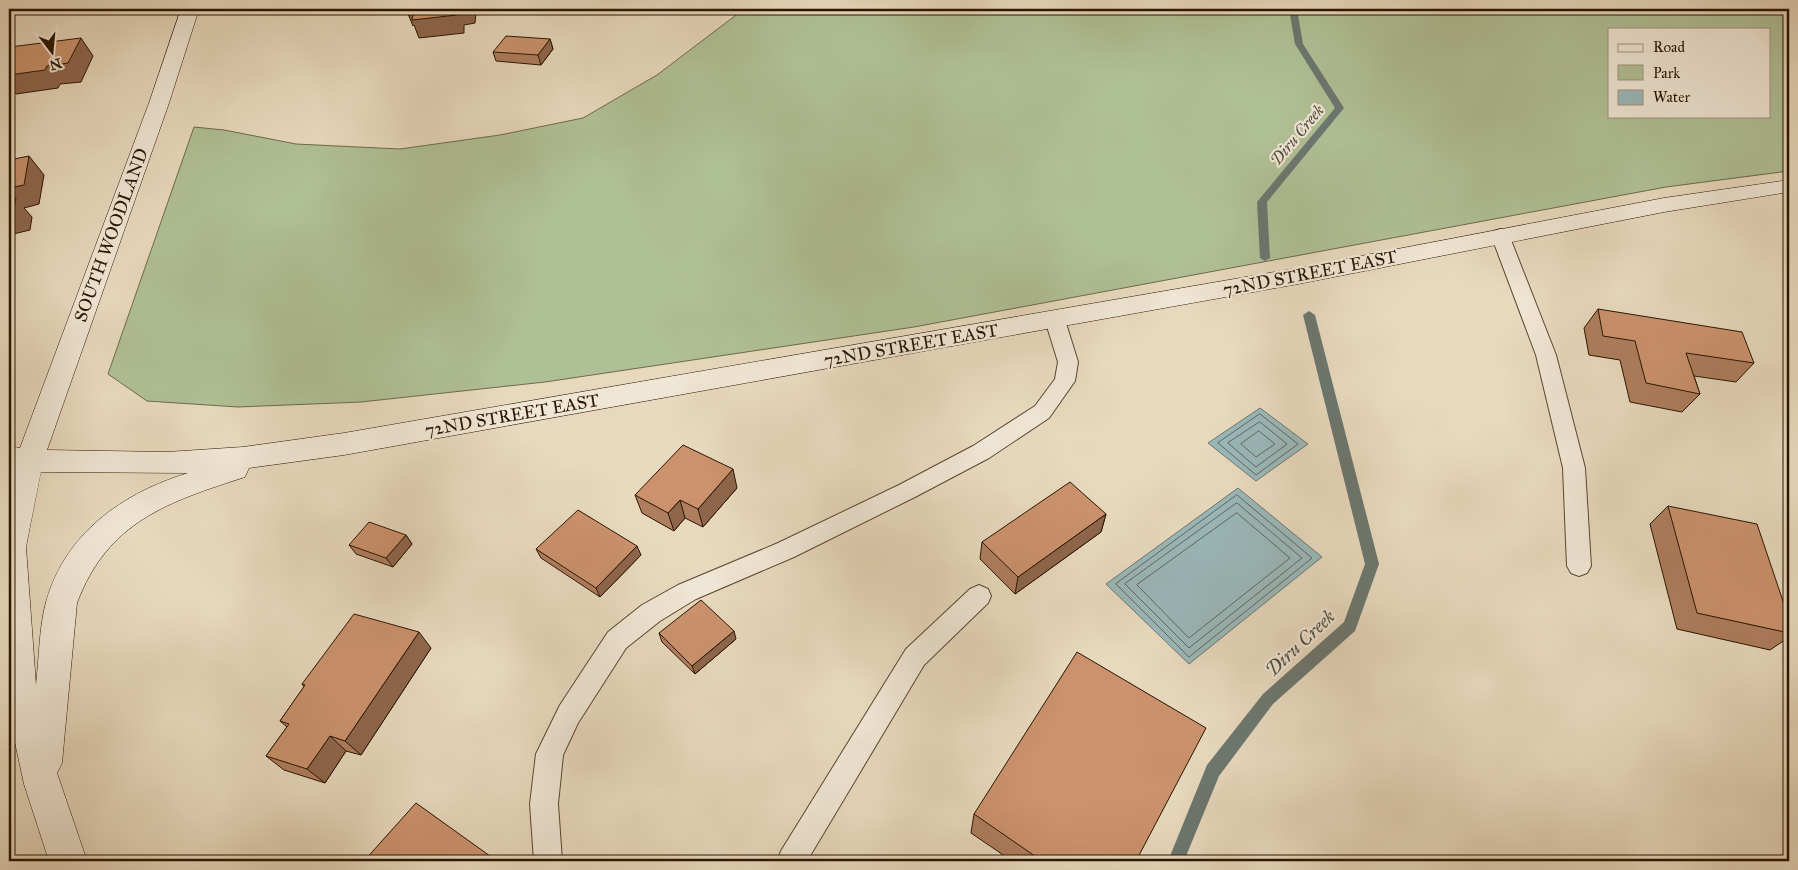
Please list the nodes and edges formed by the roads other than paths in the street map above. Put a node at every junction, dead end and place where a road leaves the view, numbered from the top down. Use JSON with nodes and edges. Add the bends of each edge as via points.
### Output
{"nodes":[{"id":1,"x":190,"y":9,"type":"edge"},
{"id":2,"x":1789,"y":186,"type":"edge"},
{"id":3,"x":1500,"y":235,"type":"junction"},
{"id":4,"x":1055,"y":320,"type":"junction"},
{"id":5,"x":344,"y":444,"type":"junction"},
{"id":6,"x":19,"y":459,"type":"edge"},
{"id":7,"x":1580,"y":566,"type":"dead end"},
{"id":8,"x":979,"y":596,"type":"dead end"},
{"id":9,"x":13,"y":675,"type":"edge"},
{"id":10,"x":42,"y":784,"type":"junction"},
{"id":11,"x":68,"y":861,"type":"edge"},
{"id":12,"x":548,"y":861,"type":"edge"},
{"id":13,"x":791,"y":861,"type":"edge"}],
"edges":[{"from":1,"to":6,"type":"main road","name":"SOUTH WOODLAND","via":[[159,103]]},
{"from":2,"to":3,"type":"main road","name":"72ND STREET EAST"},
{"from":3,"to":4,"type":"main road","name":"72ND STREET EAST"},
{"from":3,"to":7,"type":"lane","via":[[1546,355],[1574,468]]},
{"from":4,"to":5,"type":"main road","name":"72ND STREET EAST"},
{"from":4,"to":12,"type":"lane","via":[[1068,362],[1065,381],[1042,412],[981,452],[907,491],[786,550],[687,592],[651,613],[617,640],[568,714],[550,754],[544,804]]},
{"from":5,"to":6,"type":"main road","name":"72ND STREET EAST","via":[[243,458],[167,463]]},
{"from":5,"to":10,"type":"main road","via":[[222,473],[167,492],[128,513],[98,537],[73,572],[61,603]]},
{"from":6,"to":9,"type":"main road","name":"SOUTH WOODLAND","via":[[12,547]]},
{"from":8,"to":13,"type":"lane","via":[[915,657]]},
{"from":9,"to":10,"type":"main road","name":"SOUTH WOODLAND"},
{"from":10,"to":11,"type":"main road","name":"SOUTH WOODLAND"}]}
